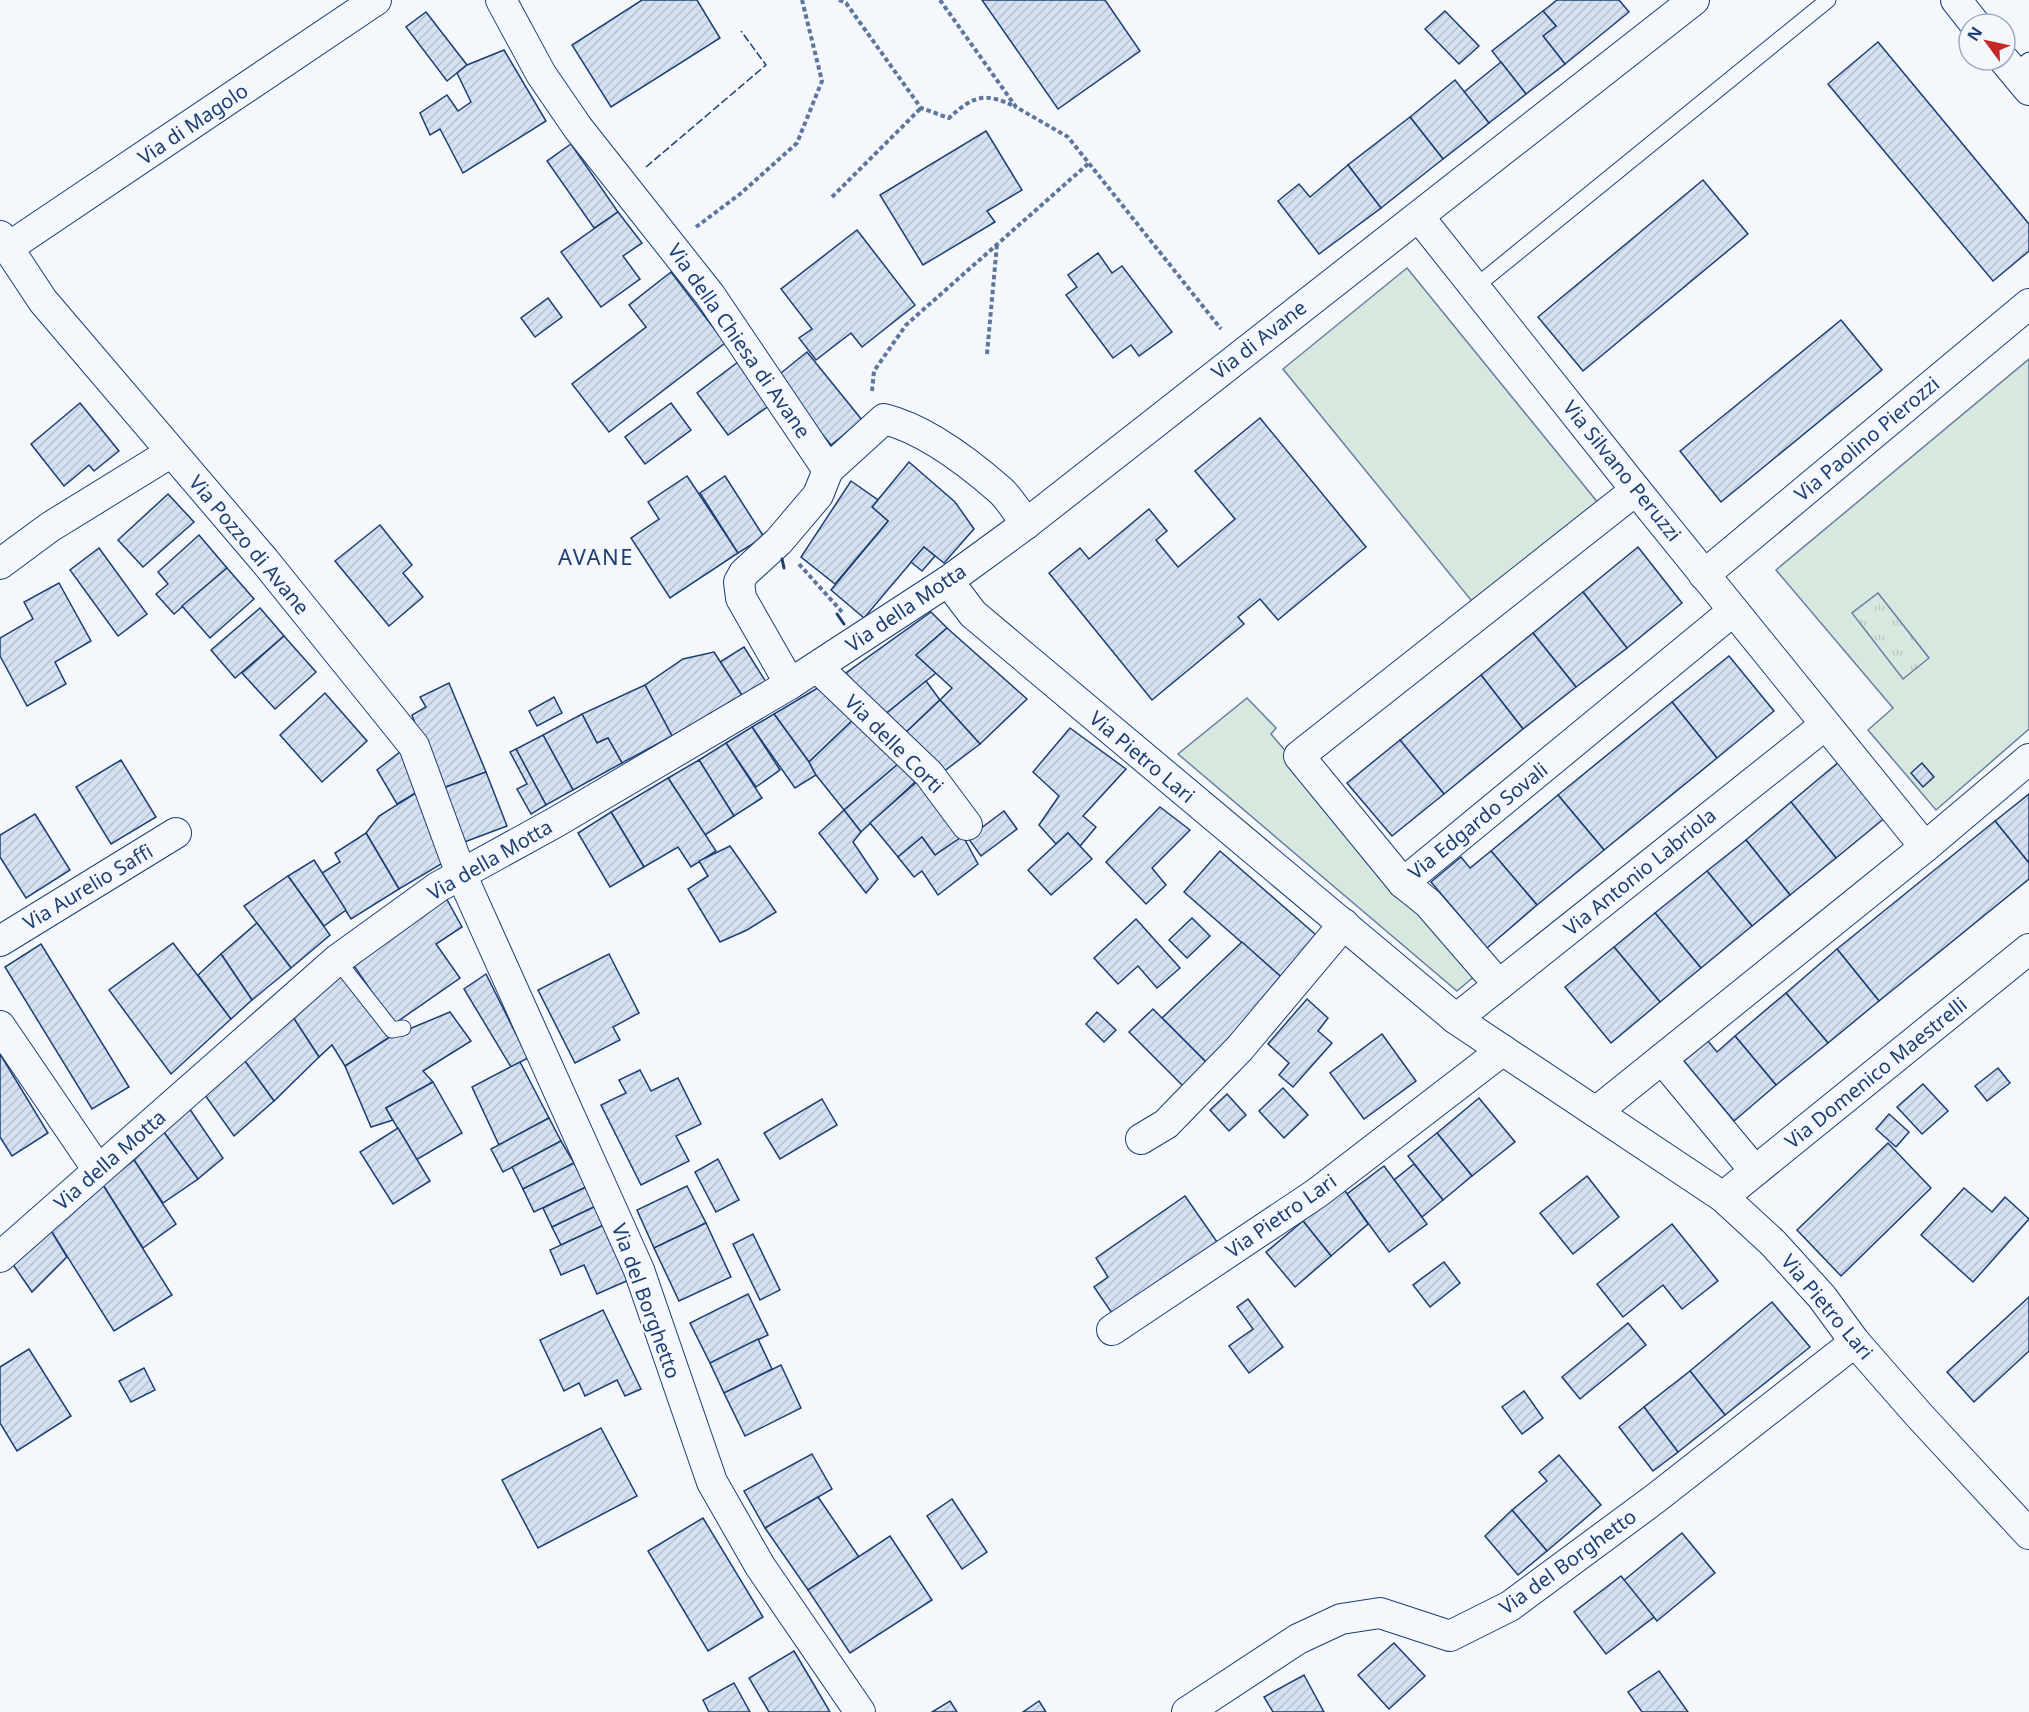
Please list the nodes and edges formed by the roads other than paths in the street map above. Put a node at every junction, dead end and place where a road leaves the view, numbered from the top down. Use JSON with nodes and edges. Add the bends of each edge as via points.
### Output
{"nodes":[{"id":1,"x":376,"y":0,"type":"edge"},
{"id":2,"x":501,"y":0,"type":"edge"},
{"id":3,"x":1694,"y":0,"type":"edge"},
{"id":4,"x":1828,"y":0,"type":"edge"},
{"id":5,"x":1956,"y":0,"type":"edge"},
{"id":6,"x":1966,"y":12,"type":"edge"},
{"id":7,"x":1419,"y":217,"type":"junction"},
{"id":8,"x":5,"y":242,"type":"edge"},
{"id":9,"x":1475,"y":287,"type":"junction"},
{"id":10,"x":2029,"y":304,"type":"edge"},
{"id":11,"x":170,"y":453,"type":"junction"},
{"id":12,"x":828,"y":470,"type":"junction"},
{"id":13,"x":1636,"y":490,"type":"junction"},
{"id":14,"x":1026,"y":524,"type":"junction"},
{"id":15,"x":0,"y":564,"type":"edge"},
{"id":16,"x":1704,"y":575,"type":"junction"},
{"id":17,"x":948,"y":581,"type":"junction"},
{"id":18,"x":1733,"y":611,"type":"junction"},
{"id":19,"x":817,"y":667,"type":"junction"},
{"id":20,"x":790,"y":684,"type":"junction"},
{"id":21,"x":1825,"y":725,"type":"junction"},
{"id":22,"x":2029,"y":759,"type":"edge"},
{"id":23,"x":967,"y":825,"type":"dead end"},
{"id":24,"x":177,"y":833,"type":"dead end"},
{"id":25,"x":1925,"y":848,"type":"junction"},
{"id":26,"x":461,"y":874,"type":"junction"},
{"id":27,"x":1402,"y":883,"type":"junction"},
{"id":28,"x":1344,"y":924,"type":"junction"},
{"id":29,"x":0,"y":940,"type":"edge"},
{"id":30,"x":2029,"y":949,"type":"edge"},
{"id":31,"x":337,"y":960,"type":"junction"},
{"id":32,"x":1499,"y":985,"type":"junction"},
{"id":33,"x":1456,"y":1019,"type":"junction"},
{"id":34,"x":0,"y":1026,"type":"edge"},
{"id":35,"x":403,"y":1028,"type":"dead end"},
{"id":36,"x":1503,"y":1050,"type":"junction"},
{"id":37,"x":1662,"y":1059,"type":"junction"},
{"id":38,"x":1596,"y":1112,"type":"junction"},
{"id":39,"x":1141,"y":1139,"type":"dead end"},
{"id":40,"x":98,"y":1170,"type":"junction"},
{"id":41,"x":1755,"y":1171,"type":"junction"},
{"id":42,"x":1723,"y":1197,"type":"junction"},
{"id":43,"x":0,"y":1257,"type":"edge"},
{"id":44,"x":1112,"y":1330,"type":"dead end"},
{"id":45,"x":1855,"y":1342,"type":"junction"},
{"id":46,"x":2029,"y":1534,"type":"edge"},
{"id":47,"x":860,"y":1712,"type":"edge"},
{"id":48,"x":1187,"y":1712,"type":"edge"}],
"edges":[{"from":1,"to":8,"type":"street","name":"Via di Magolo"},
{"from":2,"to":12,"type":"street","name":"Via della Chiesa di Avane","via":[[541,74],[578,128],[737,332]]},
{"from":3,"to":7,"type":"street","name":"Via di Avane"},
{"from":4,"to":9,"type":"lane"},
{"from":5,"to":6,"type":"street"},
{"from":7,"to":9,"type":"street","name":"Via Silvano Peruzzi"},
{"from":7,"to":14,"type":"street","name":"Via di Avane"},
{"from":8,"to":11,"type":"street","name":"Via Pozzo di Avane","via":[[43,301]]},
{"from":9,"to":13,"type":"street","name":"Via Silvano Peruzzi"},
{"from":10,"to":16,"type":"street","name":"Via Paolino Pierozzi"},
{"from":11,"to":15,"type":"street","via":[[50,527]]},
{"from":11,"to":26,"type":"street","name":"Via Pozzo di Avane","via":[[264,560],[414,746]]},
{"from":12,"to":14,"type":"street","via":[[884,419],[907,425],[1001,491]]},
{"from":12,"to":20,"type":"street","via":[[818,495],[779,541],[744,573],[740,582],[741,598]]},
{"from":13,"to":16,"type":"street","name":"Via Silvano Peruzzi"},
{"from":13,"to":27,"type":"street","name":"Via Edgardo Sovali","via":[[1299,756]]},
{"from":14,"to":17,"type":"street","name":"Via della Motta"},
{"from":16,"to":18,"type":"street","name":"Via Silvano Peruzzi"},
{"from":17,"to":19,"type":"street","name":"Via della Motta"},
{"from":17,"to":28,"type":"street","name":"Via Pietro Lari","via":[[973,614]]},
{"from":18,"to":21,"type":"street","name":"Via Silvano Peruzzi"},
{"from":18,"to":27,"type":"street","name":"Via Edgardo Sovali"},
{"from":19,"to":20,"type":"street","name":"Via della Motta"},
{"from":19,"to":23,"type":"street","name":"Via delle Corti","via":[[930,774]]},
{"from":20,"to":26,"type":"street","name":"Via della Motta"},
{"from":21,"to":25,"type":"street","name":"Via Silvano Peruzzi"},
{"from":21,"to":32,"type":"street","name":"Via Antonio Labriola"},
{"from":22,"to":25,"type":"street"},
{"from":24,"to":29,"type":"street","name":"Via Aurelio Saffi"},
{"from":25,"to":37,"type":"street"},
{"from":26,"to":31,"type":"street","name":"Via della Motta"},
{"from":26,"to":47,"type":"street","name":"Via del Borghetto","via":[[639,1270],[712,1482],[760,1566]]},
{"from":27,"to":32,"type":"street","via":[[1428,903]]},
{"from":28,"to":33,"type":"street","name":"Via Pietro Lari"},
{"from":28,"to":39,"type":"street","via":[[1240,1048],[1166,1124]]},
{"from":30,"to":41,"type":"street","name":"Via Domenico Maestrelli"},
{"from":31,"to":35,"type":"lane","via":[[392,1030]]},
{"from":31,"to":40,"type":"street","name":"Via della Motta"},
{"from":32,"to":33,"type":"street","name":"Via Antonio Labriola"},
{"from":33,"to":36,"type":"street","name":"Via Pietro Lari"},
{"from":34,"to":40,"type":"street"},
{"from":36,"to":38,"type":"street","name":"Via Pietro Lari"},
{"from":36,"to":44,"type":"street","name":"Via Pietro Lari","via":[[1317,1193]]},
{"from":37,"to":38,"type":"street"},
{"from":37,"to":41,"type":"street"},
{"from":38,"to":42,"type":"street","name":"Via Pietro Lari"},
{"from":40,"to":43,"type":"street","name":"Via della Motta"},
{"from":41,"to":42,"type":"street","name":"Via Domenico Maestrelli"},
{"from":42,"to":45,"type":"street","name":"Via Pietro Lari","via":[[1773,1243],[1822,1297]]},
{"from":45,"to":46,"type":"street","name":"Via Pietro Lari"},
{"from":45,"to":48,"type":"street","name":"Via del Borghetto","via":[[1510,1606],[1450,1636],[1380,1614],[1341,1619],[1298,1639]]}]}
